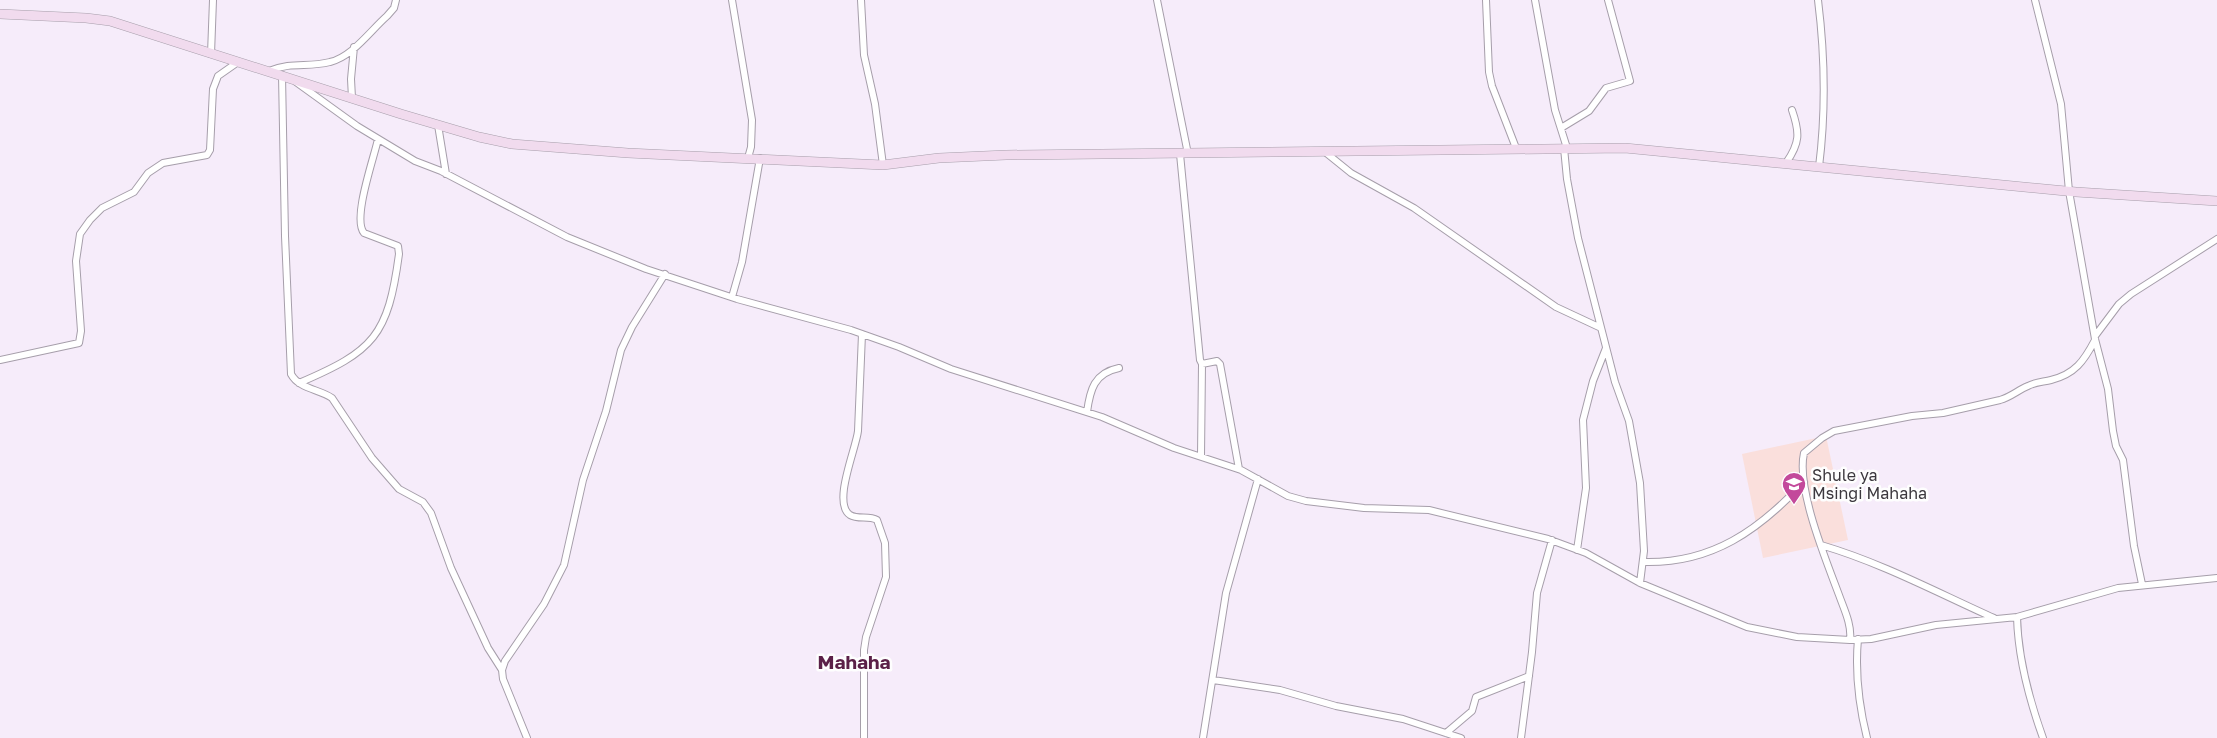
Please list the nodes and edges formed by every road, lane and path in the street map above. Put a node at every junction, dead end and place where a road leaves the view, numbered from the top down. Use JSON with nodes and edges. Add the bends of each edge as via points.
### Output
{"nodes":[{"id":1,"x":212,"y":0,"type":"edge"},
{"id":2,"x":396,"y":0,"type":"edge"},
{"id":3,"x":732,"y":0,"type":"edge"},
{"id":4,"x":861,"y":0,"type":"edge"},
{"id":5,"x":1157,"y":0,"type":"edge"},
{"id":6,"x":1486,"y":0,"type":"edge"},
{"id":7,"x":1535,"y":0,"type":"edge"},
{"id":8,"x":1608,"y":0,"type":"edge"},
{"id":9,"x":1818,"y":0,"type":"edge"},
{"id":10,"x":2035,"y":0,"type":"edge"},
{"id":11,"x":0,"y":14,"type":"edge"},
{"id":12,"x":354,"y":47,"type":"junction"},
{"id":13,"x":211,"y":54,"type":"junction"},
{"id":14,"x":238,"y":62,"type":"junction"},
{"id":15,"x":269,"y":71,"type":"junction"},
{"id":16,"x":286,"y":76,"type":"junction"},
{"id":17,"x":352,"y":98,"type":"junction"},
{"id":18,"x":1792,"y":110,"type":"dead end"},
{"id":19,"x":438,"y":125,"type":"junction"},
{"id":20,"x":1561,"y":128,"type":"junction"},
{"id":21,"x":378,"y":140,"type":"junction"},
{"id":22,"x":1516,"y":148,"type":"junction"},
{"id":23,"x":1566,"y":148,"type":"junction"},
{"id":24,"x":1325,"y":152,"type":"junction"},
{"id":25,"x":1184,"y":154,"type":"junction"},
{"id":26,"x":748,"y":158,"type":"junction"},
{"id":27,"x":760,"y":158,"type":"junction"},
{"id":28,"x":1786,"y":163,"type":"junction"},
{"id":29,"x":882,"y":165,"type":"junction"},
{"id":30,"x":1819,"y":167,"type":"junction"},
{"id":31,"x":446,"y":174,"type":"junction"},
{"id":32,"x":2069,"y":191,"type":"junction"},
{"id":33,"x":2217,"y":201,"type":"edge"},
{"id":34,"x":2217,"y":239,"type":"edge"},
{"id":35,"x":665,"y":274,"type":"junction"},
{"id":36,"x":732,"y":297,"type":"junction"},
{"id":37,"x":1602,"y":328,"type":"junction"},
{"id":38,"x":862,"y":334,"type":"junction"},
{"id":39,"x":2095,"y":338,"type":"junction"},
{"id":40,"x":1606,"y":347,"type":"junction"},
{"id":41,"x":0,"y":360,"type":"edge"},
{"id":42,"x":1202,"y":364,"type":"junction"},
{"id":43,"x":1118,"y":368,"type":"dead end"},
{"id":44,"x":299,"y":383,"type":"junction"},
{"id":45,"x":1087,"y":412,"type":"junction"},
{"id":46,"x":1200,"y":456,"type":"junction"},
{"id":47,"x":1239,"y":469,"type":"junction"},
{"id":48,"x":1258,"y":479,"type":"junction"},
{"id":49,"x":1804,"y":482,"type":"junction"},
{"id":50,"x":1552,"y":540,"type":"junction"},
{"id":51,"x":1820,"y":545,"type":"junction"},
{"id":52,"x":1577,"y":550,"type":"junction"},
{"id":53,"x":1643,"y":562,"type":"junction"},
{"id":54,"x":2217,"y":578,"type":"edge"},
{"id":55,"x":1640,"y":583,"type":"junction"},
{"id":56,"x":2142,"y":584,"type":"junction"},
{"id":57,"x":2017,"y":617,"type":"junction"},
{"id":58,"x":1995,"y":618,"type":"junction"},
{"id":59,"x":1858,"y":639,"type":"junction"},
{"id":60,"x":1850,"y":640,"type":"junction"},
{"id":61,"x":502,"y":670,"type":"junction"},
{"id":62,"x":1529,"y":676,"type":"junction"},
{"id":63,"x":1213,"y":680,"type":"junction"},
{"id":64,"x":1446,"y":733,"type":"junction"},
{"id":65,"x":527,"y":738,"type":"edge"},
{"id":66,"x":864,"y":738,"type":"edge"},
{"id":67,"x":1203,"y":738,"type":"edge"},
{"id":68,"x":1461,"y":738,"type":"edge"},
{"id":69,"x":1521,"y":738,"type":"edge"},
{"id":70,"x":1867,"y":738,"type":"edge"},
{"id":71,"x":2043,"y":738,"type":"edge"}],
"edges":[{"from":1,"to":13,"type":"street"},
{"from":2,"to":12,"type":"street","via":[[387,16]]},
{"from":3,"to":26,"type":"street","via":[[752,120]]},
{"from":4,"to":29,"type":"street","via":[[864,55],[875,104]]},
{"from":5,"to":25,"type":"street"},
{"from":6,"to":22,"type":"street","via":[[1489,72]]},
{"from":7,"to":20,"type":"street","via":[[1549,82]]},
{"from":8,"to":20,"type":"street","via":[[1630,81],[1606,88],[1589,111]]},
{"from":9,"to":30,"type":"street","via":[[1824,81]]},
{"from":10,"to":32,"type":"street","via":[[2061,104]]},
{"from":11,"to":13,"type":"main road","via":[[110,21]]},
{"from":12,"to":15,"type":"street","via":[[340,59],[329,63],[284,64]]},
{"from":12,"to":17,"type":"street"},
{"from":13,"to":14,"type":"main road"},
{"from":14,"to":15,"type":"main road"},
{"from":14,"to":41,"type":"street","via":[[218,76],[213,88],[210,150],[207,155],[172,160],[157,166],[134,192],[102,208],[80,234],[76,261],[79,343]]},
{"from":15,"to":16,"type":"main road"},
{"from":16,"to":17,"type":"main road"},
{"from":16,"to":21,"type":"street"},
{"from":16,"to":44,"type":"street","via":[[290,369],[292,378]]},
{"from":17,"to":19,"type":"main road"},
{"from":18,"to":28,"type":"street","via":[[1798,142]]},
{"from":19,"to":26,"type":"main road","via":[[479,137],[530,146]]},
{"from":19,"to":31,"type":"street"},
{"from":20,"to":23,"type":"street"},
{"from":21,"to":31,"type":"street"},
{"from":21,"to":44,"type":"street","via":[[366,184],[360,224],[364,234],[398,246],[390,308],[373,339],[353,357]]},
{"from":22,"to":23,"type":"main road"},
{"from":22,"to":24,"type":"main road"},
{"from":23,"to":28,"type":"main road","via":[[1625,148]]},
{"from":23,"to":37,"type":"street","via":[[1566,179]]},
{"from":24,"to":25,"type":"main road"},
{"from":24,"to":37,"type":"street","via":[[1352,173],[1414,208],[1556,307]]},
{"from":25,"to":29,"type":"main road","via":[[1006,155]]},
{"from":25,"to":42,"type":"street"},
{"from":26,"to":27,"type":"main road"},
{"from":27,"to":29,"type":"main road"},
{"from":27,"to":36,"type":"street","via":[[742,262]]},
{"from":28,"to":30,"type":"main road"},
{"from":30,"to":32,"type":"main road"},
{"from":31,"to":35,"type":"street","via":[[567,237]]},
{"from":32,"to":33,"type":"main road"},
{"from":32,"to":39,"type":"street"},
{"from":34,"to":39,"type":"street","via":[[2130,294],[2113,311]]},
{"from":35,"to":36,"type":"street"},
{"from":35,"to":61,"type":"street","via":[[632,326],[621,350],[582,486],[564,566]]},
{"from":36,"to":38,"type":"street"},
{"from":37,"to":40,"type":"street"},
{"from":38,"to":45,"type":"street","via":[[900,346],[951,369]]},
{"from":38,"to":66,"type":"street","via":[[857,445],[845,476],[844,504],[852,516],[877,520],[885,543],[886,577],[864,650]]},
{"from":39,"to":49,"type":"street","via":[[2087,357],[2076,370],[2063,377],[2026,386],[2008,398],[1943,413],[1834,431],[1804,453]]},
{"from":39,"to":56,"type":"street","via":[[2108,389],[2116,446],[2123,460]]},
{"from":40,"to":52,"type":"street","via":[[1583,420],[1586,488]]},
{"from":40,"to":53,"type":"street","via":[[1629,421],[1640,483]]},
{"from":42,"to":46,"type":"street"},
{"from":42,"to":47,"type":"street","via":[[1217,361],[1220,364]]},
{"from":43,"to":45,"type":"street","via":[[1097,378]]},
{"from":44,"to":61,"type":"street","via":[[332,398],[372,458],[399,490],[423,502],[431,512],[451,568],[488,648]]},
{"from":45,"to":46,"type":"street"},
{"from":46,"to":47,"type":"street"},
{"from":47,"to":48,"type":"street"},
{"from":48,"to":50,"type":"street","via":[[1288,496],[1306,501],[1364,508],[1429,510]]},
{"from":48,"to":63,"type":"street","via":[[1226,592]]},
{"from":49,"to":51,"type":"street"},
{"from":49,"to":53,"type":"street","via":[[1782,506],[1735,540],[1676,560]]},
{"from":50,"to":52,"type":"street"},
{"from":50,"to":62,"type":"street","via":[[1537,593]]},
{"from":51,"to":58,"type":"street","via":[[1868,560]]},
{"from":51,"to":60,"type":"street","via":[[1848,623]]},
{"from":52,"to":55,"type":"street"},
{"from":53,"to":55,"type":"street"},
{"from":54,"to":56,"type":"street"},
{"from":55,"to":60,"type":"street","via":[[1694,608],[1747,627],[1797,637]]},
{"from":56,"to":57,"type":"street","via":[[2098,593]]},
{"from":57,"to":58,"type":"street"},
{"from":57,"to":71,"type":"street","via":[[2018,643]]},
{"from":58,"to":59,"type":"street","via":[[1936,624]]},
{"from":59,"to":60,"type":"street"},
{"from":59,"to":70,"type":"street","via":[[1857,672]]},
{"from":61,"to":65,"type":"street"},
{"from":62,"to":64,"type":"street","via":[[1476,697],[1472,711]]},
{"from":62,"to":69,"type":"street"},
{"from":63,"to":64,"type":"street","via":[[1290,692],[1336,706],[1403,718]]},
{"from":63,"to":67,"type":"street"},
{"from":64,"to":68,"type":"street"}]}
